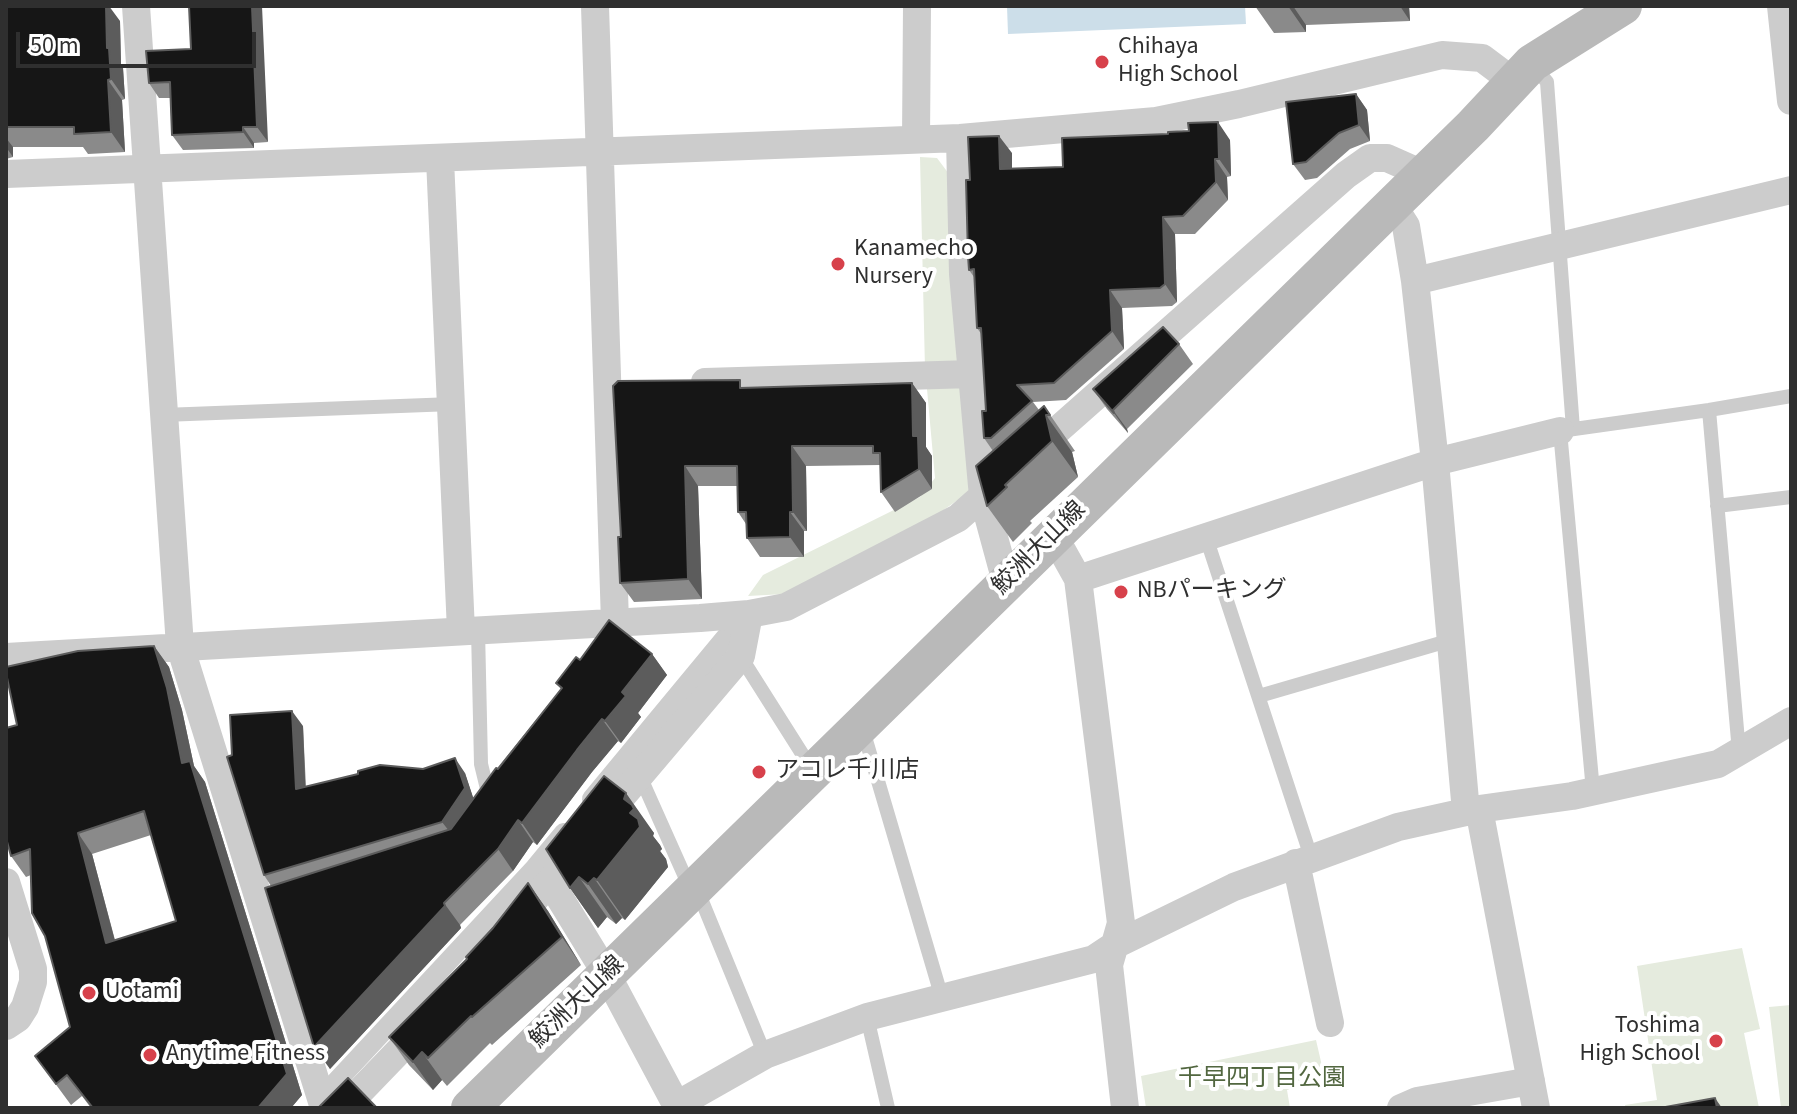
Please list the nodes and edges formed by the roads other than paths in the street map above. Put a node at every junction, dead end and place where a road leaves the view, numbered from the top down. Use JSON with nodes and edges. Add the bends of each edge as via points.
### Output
{"nodes":[{"id":1,"x":136,"y":6,"type":"edge"},
{"id":2,"x":595,"y":6,"type":"edge"},
{"id":3,"x":917,"y":6,"type":"edge"},
{"id":4,"x":1623,"y":6,"type":"edge"},
{"id":5,"x":1781,"y":6,"type":"edge"},
{"id":6,"x":1523,"y":73,"type":"junction"},
{"id":7,"x":1791,"y":101,"type":"edge"},
{"id":8,"x":960,"y":138,"type":"junction"},
{"id":9,"x":916,"y":139,"type":"junction"},
{"id":10,"x":600,"y":151,"type":"junction"},
{"id":11,"x":440,"y":159,"type":"junction"},
{"id":12,"x":145,"y":170,"type":"junction"},
{"id":13,"x":6,"y":174,"type":"edge"},
{"id":14,"x":1423,"y":174,"type":"junction"},
{"id":15,"x":1791,"y":190,"type":"edge"},
{"id":16,"x":1392,"y":204,"type":"junction"},
{"id":17,"x":1558,"y":246,"type":"junction"},
{"id":18,"x":1415,"y":281,"type":"junction"},
{"id":19,"x":972,"y":374,"type":"junction"},
{"id":20,"x":671,"y":383,"type":"edge"},
{"id":21,"x":608,"y":384,"type":"junction"},
{"id":22,"x":639,"y":384,"type":"edge"},
{"id":23,"x":1791,"y":396,"type":"edge"},
{"id":24,"x":453,"y":404,"type":"junction"},
{"id":25,"x":1709,"y":410,"type":"junction"},
{"id":26,"x":163,"y":415,"type":"junction"},
{"id":27,"x":1566,"y":430,"type":"junction"},
{"id":28,"x":1435,"y":462,"type":"junction"},
{"id":29,"x":983,"y":497,"type":"junction"},
{"id":30,"x":1791,"y":497,"type":"edge"},
{"id":31,"x":1717,"y":506,"type":"junction"},
{"id":32,"x":1054,"y":536,"type":"junction"},
{"id":33,"x":1206,"y":537,"type":"junction"},
{"id":34,"x":1010,"y":579,"type":"junction"},
{"id":35,"x":1078,"y":579,"type":"junction"},
{"id":36,"x":749,"y":614,"type":"junction"},
{"id":37,"x":607,"y":627,"type":"junction"},
{"id":38,"x":470,"y":630,"type":"junction"},
{"id":39,"x":728,"y":636,"type":"junction"},
{"id":40,"x":1451,"y":640,"type":"junction"},
{"id":41,"x":180,"y":646,"type":"junction"},
{"id":42,"x":6,"y":657,"type":"edge"},
{"id":43,"x":1259,"y":696,"type":"junction"},
{"id":44,"x":1791,"y":721,"type":"edge"},
{"id":45,"x":862,"y":725,"type":"junction"},
{"id":46,"x":1739,"y":752,"type":"junction"},
{"id":47,"x":814,"y":773,"type":"junction"},
{"id":48,"x":640,"y":776,"type":"junction"},
{"id":49,"x":1593,"y":791,"type":"junction"},
{"id":50,"x":490,"y":798,"type":"edge"},
{"id":51,"x":1473,"y":810,"type":"junction"},
{"id":52,"x":1304,"y":860,"type":"junction"},
{"id":53,"x":6,"y":882,"type":"edge"},
{"id":54,"x":550,"y":882,"type":"junction"},
{"id":55,"x":694,"y":890,"type":"junction"},
{"id":56,"x":1115,"y":945,"type":"junction"},
{"id":57,"x":607,"y":975,"type":"junction"},
{"id":58,"x":942,"y":998,"type":"junction"},
{"id":59,"x":867,"y":1017,"type":"junction"},
{"id":60,"x":1330,"y":1023,"type":"dead end"},
{"id":61,"x":6,"y":1026,"type":"edge"},
{"id":62,"x":765,"y":1055,"type":"junction"},
{"id":63,"x":1533,"y":1094,"type":"edge"},
{"id":64,"x":329,"y":1105,"type":"edge"},
{"id":65,"x":676,"y":1107,"type":"edge"},
{"id":66,"x":470,"y":1108,"type":"edge"},
{"id":67,"x":888,"y":1108,"type":"edge"},
{"id":68,"x":1125,"y":1108,"type":"edge"},
{"id":69,"x":1401,"y":1108,"type":"edge"}],
"edges":[{"from":1,"to":12,"type":"street"},
{"from":2,"to":10,"type":"street"},
{"from":3,"to":9,"type":"street"},
{"from":4,"to":6,"type":"main road","name":"鮫洲大山線"},
{"from":5,"to":7,"type":"street"},
{"from":6,"to":8,"type":"street","via":[[1482,58],[1442,55],[1156,121]]},
{"from":6,"to":14,"type":"main road","name":"鮫洲大山線"},
{"from":6,"to":17,"type":"lane","via":[[1547,82]]},
{"from":8,"to":9,"type":"street"},
{"from":8,"to":19,"type":"street"},
{"from":9,"to":10,"type":"street"},
{"from":10,"to":11,"type":"street"},
{"from":10,"to":21,"type":"street"},
{"from":11,"to":12,"type":"street"},
{"from":11,"to":24,"type":"street"},
{"from":12,"to":13,"type":"street"},
{"from":12,"to":26,"type":"street"},
{"from":14,"to":16,"type":"main road","name":"鮫洲大山線"},
{"from":14,"to":29,"type":"street","via":[[1387,158],[1370,158],[1346,175]]},
{"from":15,"to":17,"type":"street"},
{"from":16,"to":18,"type":"street","via":[[1406,226]]},
{"from":16,"to":32,"type":"main road","name":"鮫洲大山線"},
{"from":17,"to":18,"type":"street"},
{"from":17,"to":27,"type":"lane"},
{"from":18,"to":28,"type":"street"},
{"from":19,"to":20,"type":"street"},
{"from":19,"to":29,"type":"street"},
{"from":21,"to":22,"type":"street"},
{"from":21,"to":37,"type":"street"},
{"from":23,"to":25,"type":"lane"},
{"from":24,"to":26,"type":"lane"},
{"from":24,"to":38,"type":"street"},
{"from":25,"to":27,"type":"lane"},
{"from":25,"to":31,"type":"lane"},
{"from":26,"to":41,"type":"street"},
{"from":27,"to":28,"type":"street"},
{"from":27,"to":49,"type":"lane"},
{"from":28,"to":33,"type":"street"},
{"from":28,"to":40,"type":"street"},
{"from":29,"to":34,"type":"street"},
{"from":29,"to":36,"type":"street","via":[[948,523],[786,607]]},
{"from":30,"to":31,"type":"lane"},
{"from":31,"to":46,"type":"lane"},
{"from":32,"to":34,"type":"main road","name":"鮫洲大山線"},
{"from":32,"to":35,"type":"street"},
{"from":33,"to":35,"type":"street"},
{"from":33,"to":43,"type":"lane"},
{"from":34,"to":45,"type":"main road","name":"鮫洲大山線"},
{"from":35,"to":56,"type":"street","via":[[1121,923]]},
{"from":36,"to":39,"type":"street"},
{"from":36,"to":39,"type":"street"},
{"from":37,"to":38,"type":"street"},
{"from":37,"to":39,"type":"street"},
{"from":38,"to":41,"type":"street"},
{"from":38,"to":50,"type":"lane","via":[[481,764]]},
{"from":39,"to":47,"type":"lane"},
{"from":39,"to":48,"type":"street"},
{"from":39,"to":64,"type":"street"},
{"from":40,"to":43,"type":"lane"},
{"from":40,"to":51,"type":"street"},
{"from":41,"to":42,"type":"street"},
{"from":41,"to":64,"type":"street","via":[[268,903]]},
{"from":43,"to":52,"type":"lane"},
{"from":44,"to":46,"type":"street"},
{"from":45,"to":47,"type":"main road","name":"鮫洲大山線"},
{"from":45,"to":58,"type":"lane"},
{"from":46,"to":49,"type":"street","via":[[1718,764]]},
{"from":47,"to":55,"type":"main road","name":"鮫洲大山線"},
{"from":48,"to":54,"type":"street"},
{"from":48,"to":55,"type":"lane"},
{"from":49,"to":51,"type":"street"},
{"from":51,"to":52,"type":"street","via":[[1398,827]]},
{"from":51,"to":63,"type":"street"},
{"from":52,"to":56,"type":"street","via":[[1234,887]]},
{"from":52,"to":60,"type":"street"},
{"from":53,"to":61,"type":"street","via":[[33,969],[25,1007]]},
{"from":54,"to":57,"type":"street"},
{"from":54,"to":64,"type":"street","via":[[469,978]]},
{"from":55,"to":57,"type":"main road","name":"鮫洲大山線"},
{"from":55,"to":62,"type":"lane"},
{"from":56,"to":58,"type":"street","via":[[1094,959]]},
{"from":56,"to":68,"type":"street","via":[[1109,965]]},
{"from":57,"to":65,"type":"street"},
{"from":57,"to":66,"type":"main road","name":"鮫洲大山線"},
{"from":58,"to":59,"type":"street"},
{"from":59,"to":62,"type":"street"},
{"from":59,"to":67,"type":"lane"},
{"from":62,"to":65,"type":"street"},
{"from":63,"to":69,"type":"street","via":[[1417,1101]]}]}
